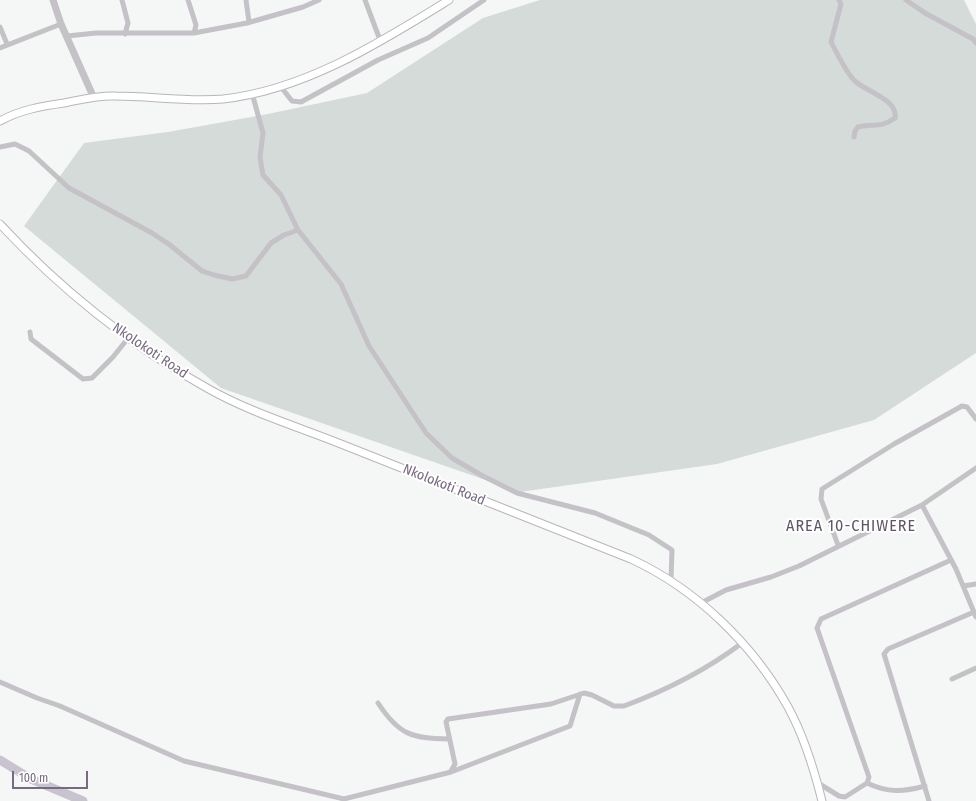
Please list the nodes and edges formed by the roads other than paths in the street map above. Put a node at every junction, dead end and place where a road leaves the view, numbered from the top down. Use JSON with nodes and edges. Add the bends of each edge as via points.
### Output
{"nodes":[{"id":1,"x":53,"y":0,"type":"edge"},
{"id":2,"x":122,"y":0,"type":"edge"},
{"id":3,"x":188,"y":0,"type":"edge"},
{"id":4,"x":246,"y":0,"type":"edge"},
{"id":5,"x":319,"y":0,"type":"edge"},
{"id":6,"x":365,"y":0,"type":"edge"},
{"id":7,"x":449,"y":0,"type":"edge"},
{"id":8,"x":484,"y":0,"type":"edge"},
{"id":9,"x":839,"y":0,"type":"edge"},
{"id":10,"x":906,"y":0,"type":"edge"},
{"id":11,"x":249,"y":22,"type":"junction"},
{"id":12,"x":61,"y":24,"type":"junction"},
{"id":13,"x":0,"y":27,"type":"edge"},
{"id":14,"x":125,"y":34,"type":"junction"},
{"id":15,"x":194,"y":34,"type":"junction"},
{"id":16,"x":67,"y":36,"type":"junction"},
{"id":17,"x":380,"y":40,"type":"junction"},
{"id":18,"x":976,"y":43,"type":"edge"},
{"id":19,"x":7,"y":44,"type":"junction"},
{"id":20,"x":0,"y":48,"type":"edge"},
{"id":21,"x":281,"y":87,"type":"junction"},
{"id":22,"x":252,"y":93,"type":"junction"},
{"id":23,"x":93,"y":96,"type":"junction"},
{"id":24,"x":0,"y":121,"type":"edge"},
{"id":25,"x":854,"y":137,"type":"dead end"},
{"id":26,"x":0,"y":147,"type":"edge"},
{"id":27,"x":0,"y":224,"type":"edge"},
{"id":28,"x":298,"y":230,"type":"junction"},
{"id":29,"x":30,"y":332,"type":"dead end"},
{"id":30,"x":129,"y":337,"type":"junction"},
{"id":31,"x":976,"y":419,"type":"edge"},
{"id":32,"x":976,"y":468,"type":"edge"},
{"id":33,"x":922,"y":505,"type":"junction"},
{"id":34,"x":838,"y":545,"type":"junction"},
{"id":35,"x":951,"y":560,"type":"junction"},
{"id":36,"x":671,"y":580,"type":"junction"},
{"id":37,"x":976,"y":584,"type":"edge"},
{"id":38,"x":963,"y":586,"type":"junction"},
{"id":39,"x":701,"y":603,"type":"junction"},
{"id":40,"x":975,"y":614,"type":"edge"},
{"id":41,"x":742,"y":644,"type":"junction"},
{"id":42,"x":976,"y":668,"type":"edge"},
{"id":43,"x":952,"y":679,"type":"dead end"},
{"id":44,"x":0,"y":682,"type":"edge"},
{"id":45,"x":580,"y":694,"type":"junction"},
{"id":46,"x":378,"y":703,"type":"dead end"},
{"id":47,"x":449,"y":739,"type":"junction"},
{"id":48,"x":451,"y":772,"type":"junction"},
{"id":49,"x":818,"y":783,"type":"junction"},
{"id":50,"x":867,"y":783,"type":"junction"},
{"id":51,"x":924,"y":786,"type":"junction"},
{"id":52,"x":822,"y":801,"type":"edge"},
{"id":53,"x":929,"y":801,"type":"edge"}],
"edges":[{"from":1,"to":12,"type":"street"},
{"from":2,"to":14,"type":"street","via":[[128,23]]},
{"from":3,"to":15,"type":"street","via":[[196,25]]},
{"from":4,"to":11,"type":"street"},
{"from":5,"to":11,"type":"street"},
{"from":6,"to":17,"type":"street"},
{"from":7,"to":17,"type":"main road"},
{"from":8,"to":21,"type":"street","via":[[428,38],[378,60],[301,102],[292,101]]},
{"from":9,"to":25,"type":"street","via":[[841,4],[832,42],[855,82],[893,106],[896,113],[895,118],[878,126],[858,127],[854,131]]},
{"from":10,"to":18,"type":"street"},
{"from":11,"to":15,"type":"street"},
{"from":12,"to":16,"type":"street"},
{"from":12,"to":19,"type":"street"},
{"from":13,"to":19,"type":"street"},
{"from":14,"to":15,"type":"street"},
{"from":14,"to":16,"type":"street"},
{"from":16,"to":23,"type":"street"},
{"from":17,"to":21,"type":"main road","via":[[318,74]]},
{"from":19,"to":20,"type":"street"},
{"from":21,"to":22,"type":"main road"},
{"from":22,"to":23,"type":"main road","via":[[198,101]]},
{"from":22,"to":28,"type":"street","via":[[263,133],[260,157],[263,175],[281,195]]},
{"from":23,"to":24,"type":"main road","via":[[21,111]]},
{"from":26,"to":28,"type":"street","via":[[16,144],[29,151],[69,188],[152,233],[202,271],[219,277],[232,279],[246,276],[271,243]]},
{"from":27,"to":30,"type":"main road","name":"Nkolokoti Road","via":[[50,273]]},
{"from":28,"to":36,"type":"street","via":[[341,284],[369,346],[426,432],[452,458],[517,493],[595,513],[649,535],[672,550]]},
{"from":29,"to":30,"type":"street","via":[[31,339],[83,379],[92,378]]},
{"from":30,"to":36,"type":"main road","name":"Nkolokoti Road","via":[[170,366],[236,403],[631,559]]},
{"from":31,"to":34,"type":"street","via":[[967,407],[962,406],[822,489],[821,499]]},
{"from":32,"to":33,"type":"street"},
{"from":33,"to":34,"type":"street"},
{"from":33,"to":35,"type":"street"},
{"from":34,"to":39,"type":"street","via":[[790,570],[726,590]]},
{"from":35,"to":38,"type":"street"},
{"from":35,"to":50,"type":"street","via":[[821,620],[818,624],[817,628],[870,777]]},
{"from":36,"to":39,"type":"main road","name":"Nkolokoti Road"},
{"from":37,"to":38,"type":"street"},
{"from":38,"to":40,"type":"street"},
{"from":39,"to":41,"type":"main road","name":"Nkolokoti Road"},
{"from":40,"to":51,"type":"street","via":[[888,649],[884,654]]},
{"from":41,"to":45,"type":"street","via":[[699,673],[624,706],[614,706],[588,694]]},
{"from":41,"to":49,"type":"main road","name":"Nkolokoti Road","via":[[755,658],[788,707]]},
{"from":42,"to":43,"type":"street"},
{"from":44,"to":48,"type":"street","via":[[184,761],[344,799]]},
{"from":45,"to":47,"type":"street","via":[[551,704],[448,719],[446,722]]},
{"from":45,"to":48,"type":"street","via":[[570,726]]},
{"from":46,"to":47,"type":"street","via":[[390,721],[408,733],[424,738]]},
{"from":47,"to":48,"type":"street","via":[[455,764]]},
{"from":49,"to":50,"type":"street","via":[[839,796],[846,797]]},
{"from":49,"to":52,"type":"main road","name":"Nkolokoti Road"},
{"from":50,"to":51,"type":"street","via":[[894,792]]},
{"from":51,"to":53,"type":"street"}]}
